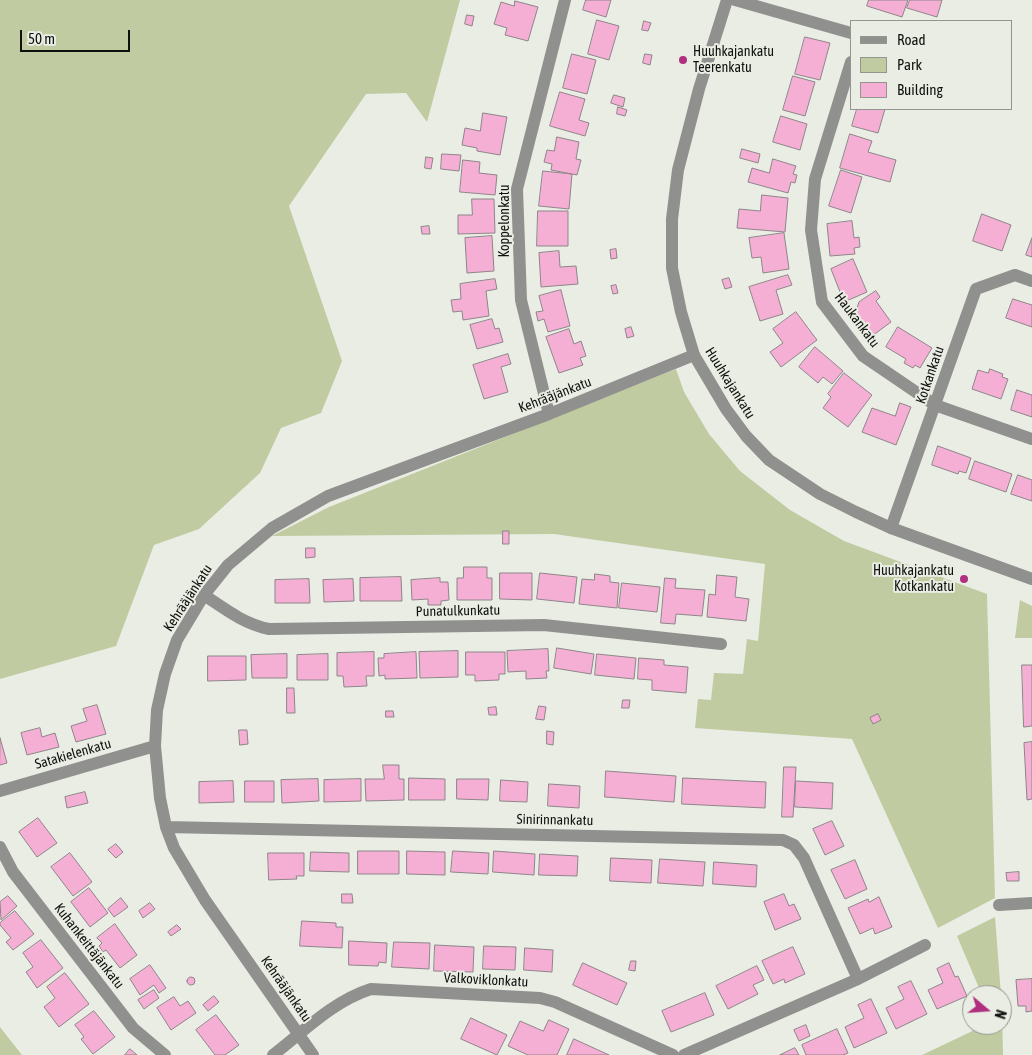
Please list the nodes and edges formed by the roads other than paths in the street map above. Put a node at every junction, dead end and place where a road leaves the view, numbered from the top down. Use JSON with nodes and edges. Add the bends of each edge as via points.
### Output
{"nodes":[{"id":1,"x":565,"y":0,"type":"edge"},
{"id":2,"x":727,"y":0,"type":"edge"},
{"id":3,"x":735,"y":0,"type":"edge"},
{"id":4,"x":850,"y":33,"type":"edge"},
{"id":5,"x":850,"y":65,"type":"edge"},
{"id":6,"x":1032,"y":281,"type":"edge"},
{"id":7,"x":694,"y":355,"type":"junction"},
{"id":8,"x":935,"y":405,"type":"junction"},
{"id":9,"x":549,"y":414,"type":"junction"},
{"id":10,"x":1032,"y":439,"type":"edge"},
{"id":11,"x":892,"y":528,"type":"junction"},
{"id":12,"x":1032,"y":579,"type":"edge"},
{"id":13,"x":204,"y":595,"type":"junction"},
{"id":14,"x":721,"y":644,"type":"dead end"},
{"id":15,"x":155,"y":746,"type":"junction"},
{"id":16,"x":0,"y":791,"type":"edge"},
{"id":17,"x":166,"y":827,"type":"junction"},
{"id":18,"x":0,"y":847,"type":"edge"},
{"id":19,"x":1032,"y":903,"type":"edge"},
{"id":20,"x":999,"y":906,"type":"dead end"},
{"id":21,"x":925,"y":945,"type":"dead end"},
{"id":22,"x":858,"y":978,"type":"junction"},
{"id":23,"x":299,"y":1033,"type":"junction"},
{"id":24,"x":165,"y":1055,"type":"edge"},
{"id":25,"x":273,"y":1055,"type":"edge"},
{"id":26,"x":313,"y":1055,"type":"edge"},
{"id":27,"x":673,"y":1055,"type":"edge"},
{"id":28,"x":684,"y":1055,"type":"edge"}],
"edges":[{"from":1,"to":9,"type":"street","name":"Koppelonkatu","via":[[517,189],[521,300]]},
{"from":2,"to":7,"type":"street","name":"Huuhkajankatu","via":[[678,170],[672,219],[672,268]]},
{"from":3,"to":4,"type":"street"},
{"from":5,"to":8,"type":"street","name":"Haukankatu","via":[[815,179],[811,230],[822,302],[863,356]]},
{"from":6,"to":8,"type":"street","name":"Kotkankatu","via":[[1016,275],[976,289]]},
{"from":7,"to":9,"type":"street","name":"Kehrääjänkatu"},
{"from":7,"to":11,"type":"street","name":"Huuhkajankatu","via":[[726,409],[769,460],[820,494]]},
{"from":8,"to":10,"type":"street","name":"Haukankatu"},
{"from":8,"to":11,"type":"street","name":"Kotkankatu"},
{"from":9,"to":13,"type":"street","name":"Kehrääjänkatu","via":[[328,496],[272,528],[228,565]]},
{"from":11,"to":12,"type":"street","name":"Huuhkajankatu"},
{"from":13,"to":14,"type":"street","name":"Punatulkunkatu","via":[[240,619],[269,629],[544,625]]},
{"from":13,"to":15,"type":"street","name":"Kehrääjänkatu","via":[[177,640],[164,674]]},
{"from":15,"to":16,"type":"street","name":"Satakielenkatu"},
{"from":15,"to":17,"type":"street","name":"Kehrääjänkatu"},
{"from":17,"to":22,"type":"street","name":"Sinirinnankatu","via":[[783,840],[794,846],[804,858]]},
{"from":17,"to":23,"type":"street","name":"Kehrääjänkatu","via":[[174,848],[205,900]]},
{"from":18,"to":24,"type":"street","name":"Kuhankeittäjänkatu","via":[[13,872],[133,1028]]},
{"from":19,"to":20,"type":"street"},
{"from":21,"to":22,"type":"street"},
{"from":22,"to":28,"type":"street"},
{"from":23,"to":25,"type":"street"},
{"from":23,"to":26,"type":"street","name":"Kehrääjänkatu"},
{"from":23,"to":27,"type":"street","name":"Valkoviklonkatu","via":[[343,1002],[371,990],[540,998]]}]}
